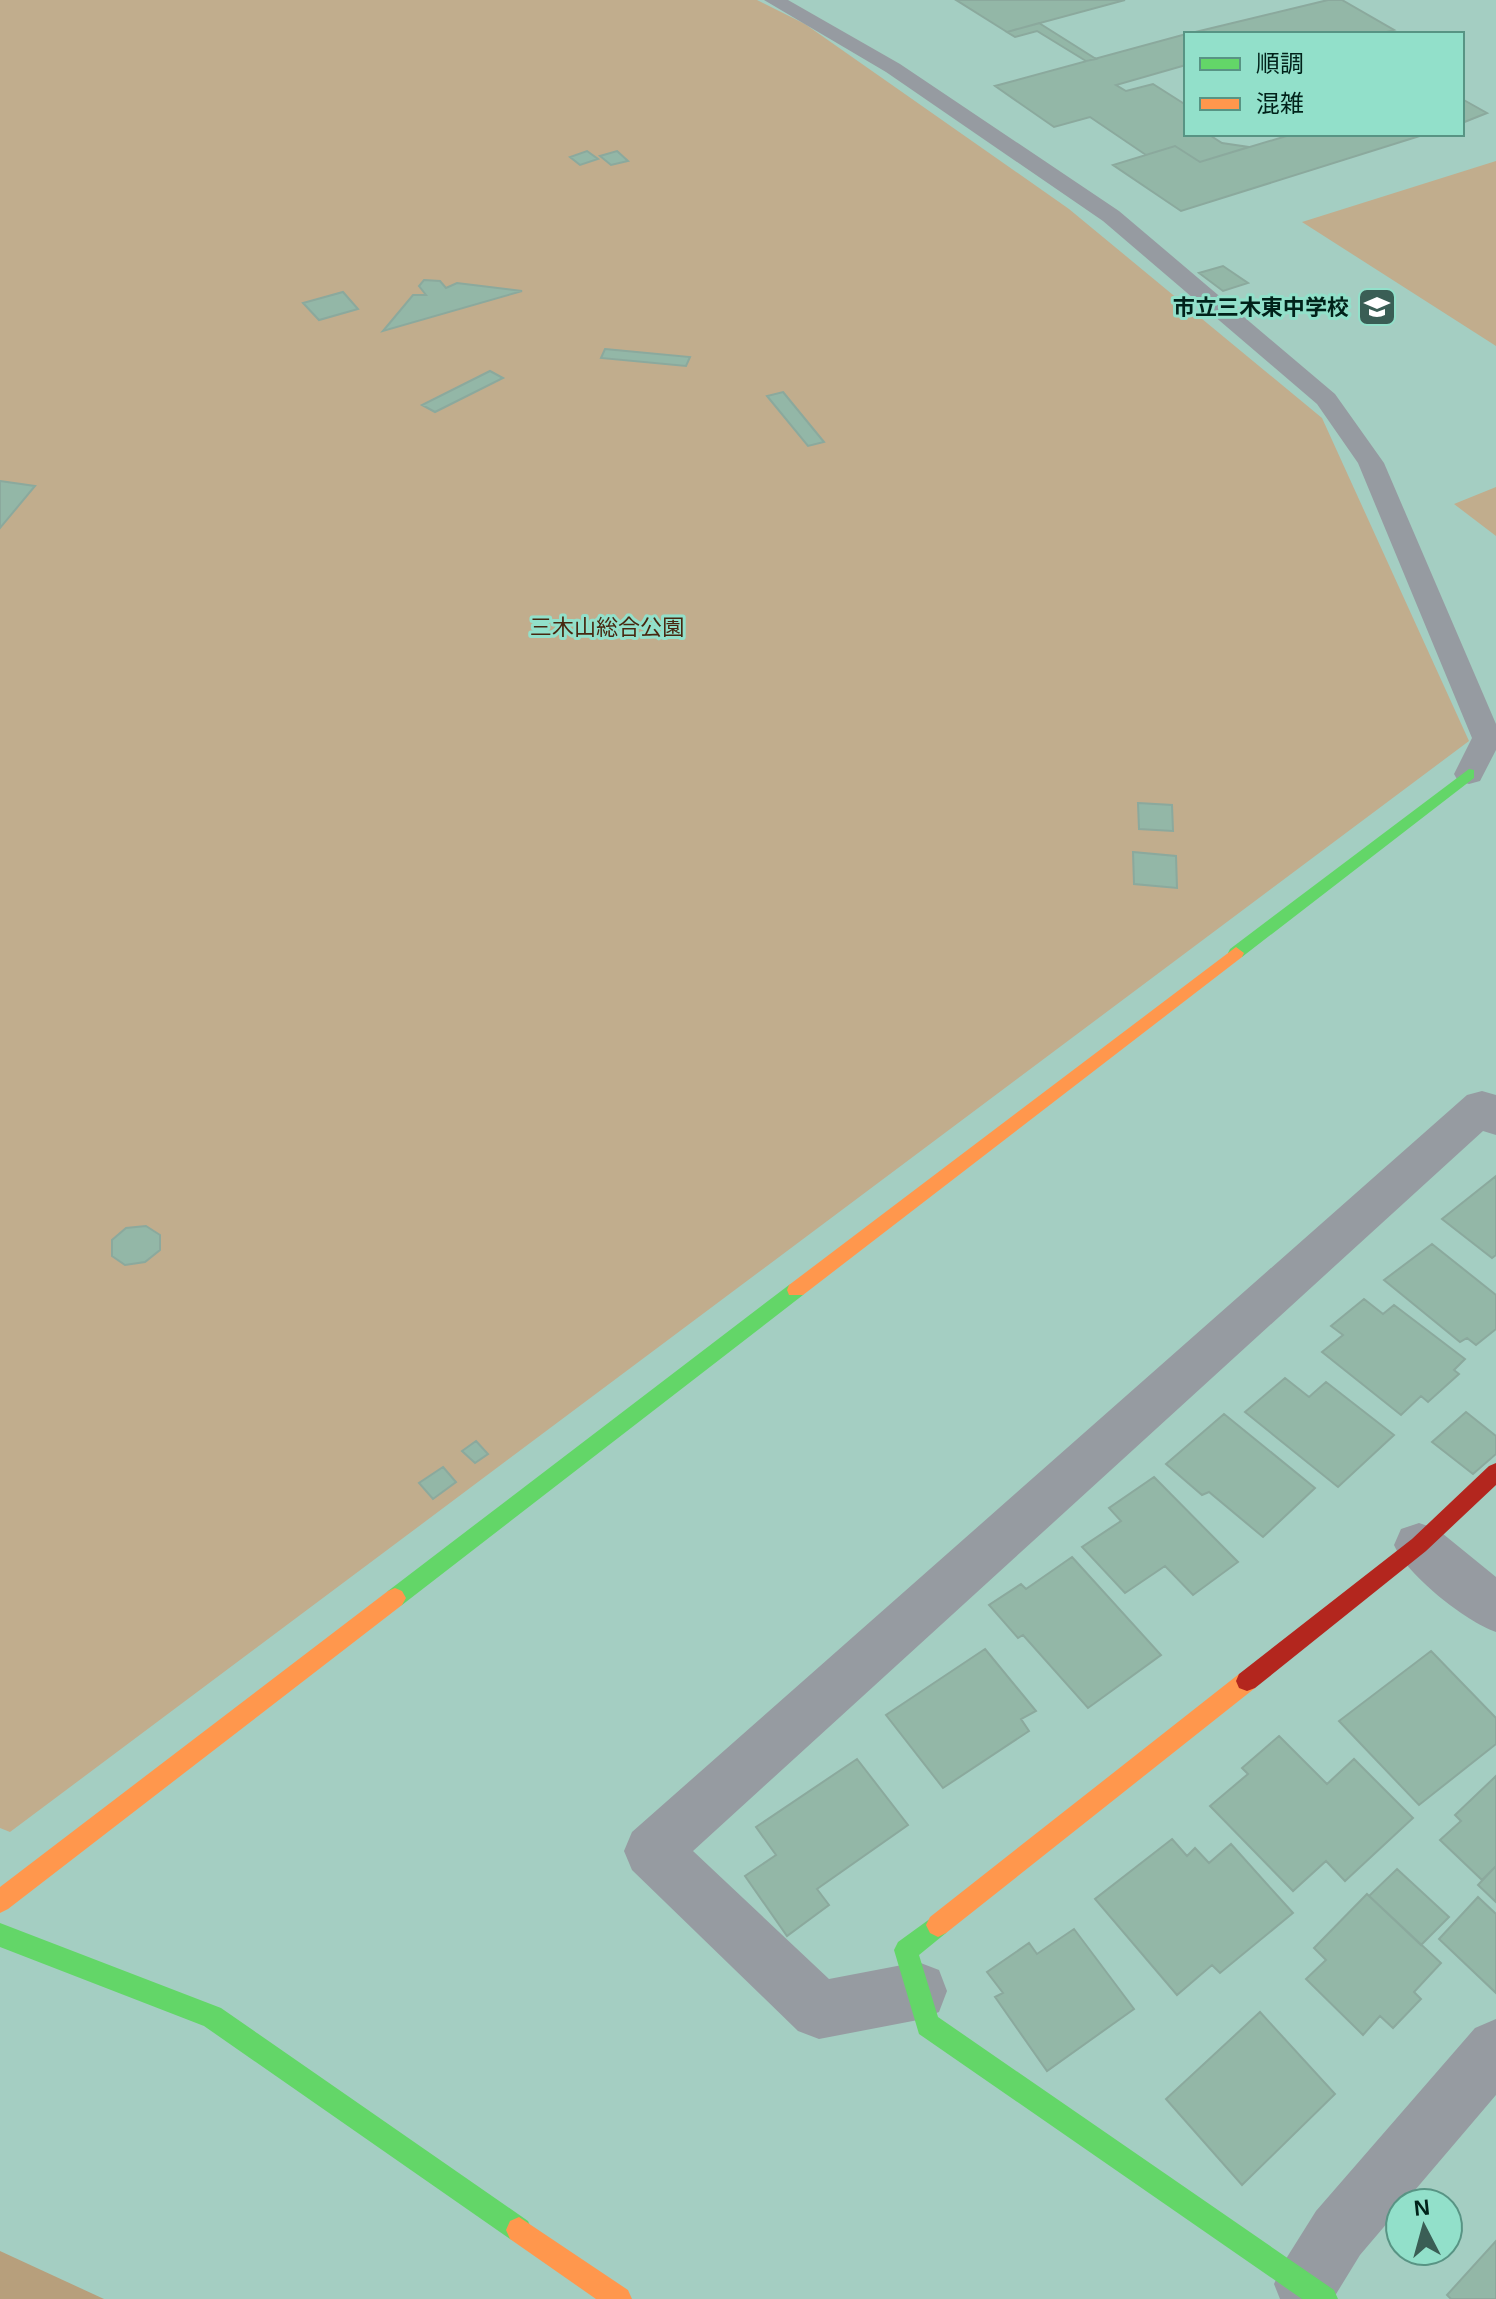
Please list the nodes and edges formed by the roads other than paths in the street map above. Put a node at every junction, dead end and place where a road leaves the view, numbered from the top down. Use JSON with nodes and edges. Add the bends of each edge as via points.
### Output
{"nodes":[{"id":1,"x":774,"y":0,"type":"edge"},
{"id":2,"x":1469,"y":774,"type":"joint"},
{"id":3,"x":1496,"y":1119,"type":"edge"},
{"id":4,"x":1496,"y":1472,"type":"edge"},
{"id":5,"x":1419,"y":1545,"type":"junction"},
{"id":6,"x":1496,"y":1609,"type":"edge"},
{"id":7,"x":0,"y":1901,"type":"edge"},
{"id":8,"x":0,"y":1935,"type":"edge"},
{"id":9,"x":918,"y":1991,"type":"junction"},
{"id":10,"x":1496,"y":2049,"type":"edge"},
{"id":11,"x":1316,"y":2292,"type":"edge"},
{"id":12,"x":619,"y":2299,"type":"edge"}],
"edges":[{"from":1,"to":2,"type":"lane","via":[[893,68],[1111,216],[1326,399],[1371,463],[1487,738]]},
{"from":2,"to":7,"type":"street"},
{"from":3,"to":9,"type":"street","via":[[1482,1107],[652,1851],[819,2010]]},
{"from":4,"to":5,"type":"street"},
{"from":5,"to":6,"type":"street"},
{"from":5,"to":9,"type":"street","via":[[906,1950]]},
{"from":8,"to":12,"type":"street","via":[[212,2017]]},
{"from":9,"to":11,"type":"street","via":[[928,2025]]},
{"from":10,"to":11,"type":"street","via":[[1338,2233]]}]}
